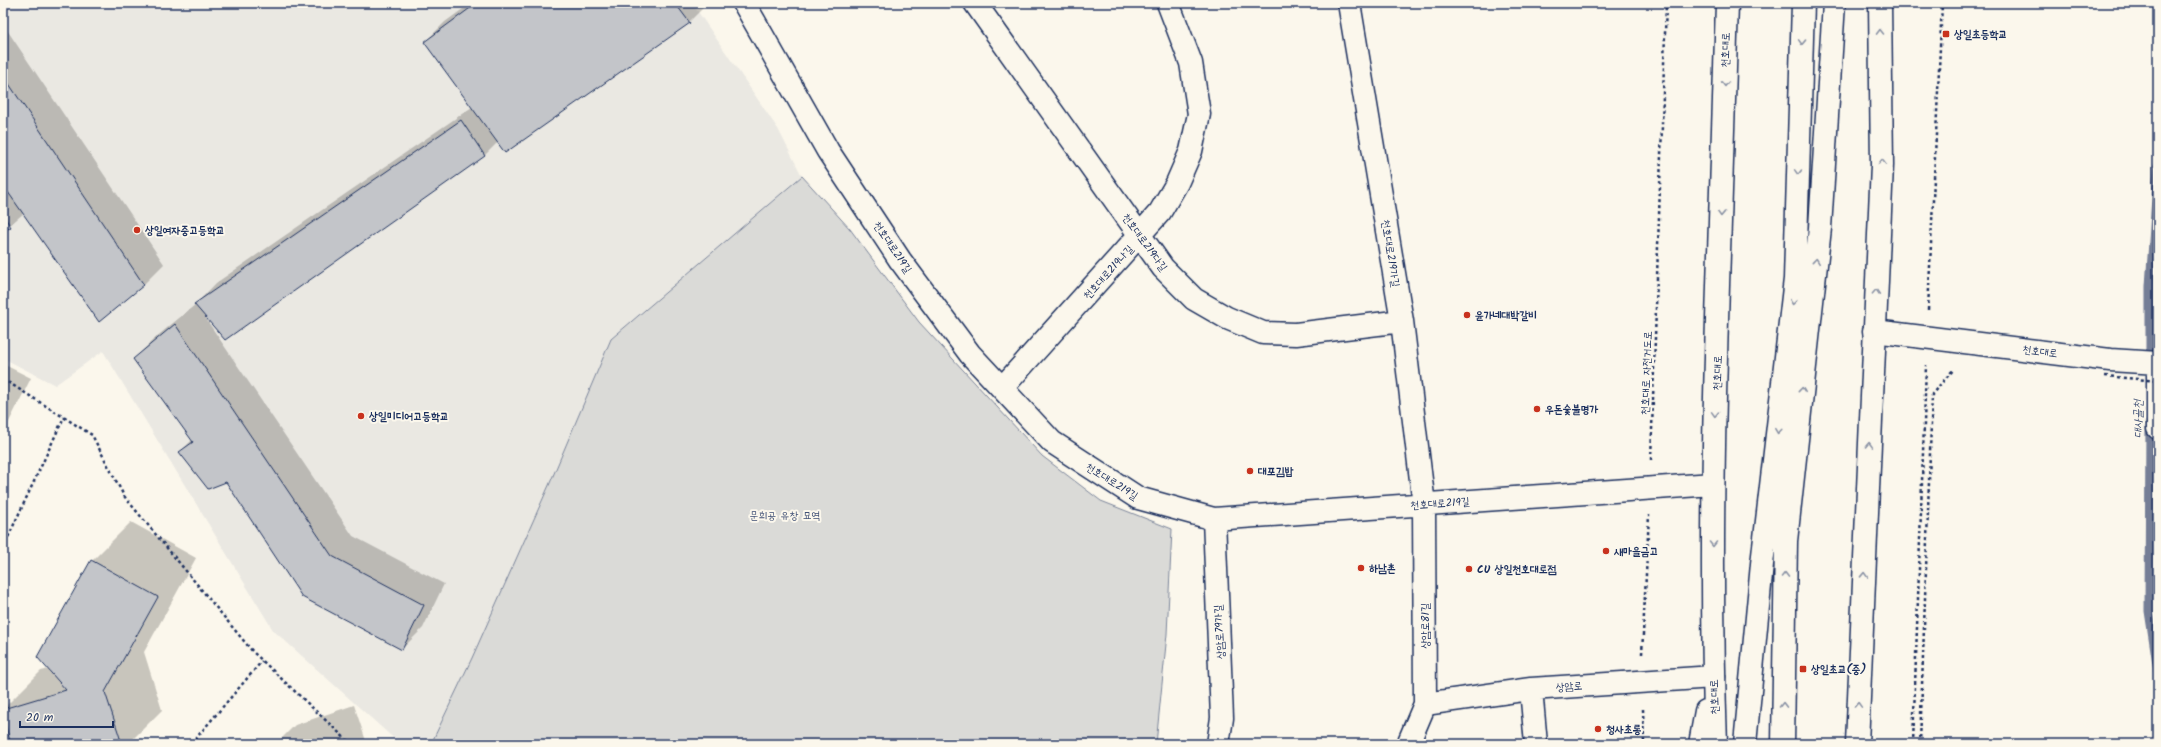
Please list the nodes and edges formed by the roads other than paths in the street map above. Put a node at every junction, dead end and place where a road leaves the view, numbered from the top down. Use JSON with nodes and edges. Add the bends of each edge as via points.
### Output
{"nodes":[{"id":1,"x":744,"y":3,"type":"edge"},
{"id":2,"x":975,"y":3,"type":"edge"},
{"id":3,"x":1168,"y":3,"type":"edge"},
{"id":4,"x":1349,"y":3,"type":"edge"},
{"id":5,"x":1727,"y":3,"type":"edge"},
{"id":6,"x":1803,"y":3,"type":"edge"},
{"id":7,"x":1834,"y":3,"type":"edge"},
{"id":8,"x":1880,"y":3,"type":"edge"},
{"id":9,"x":1140,"y":236,"type":"junction"},
{"id":10,"x":1402,"y":321,"type":"junction"},
{"id":11,"x":1874,"y":331,"type":"junction"},
{"id":12,"x":2158,"y":363,"type":"edge"},
{"id":13,"x":2158,"y":370,"type":"edge"},
{"id":14,"x":1002,"y":388,"type":"junction"},
{"id":15,"x":2158,"y":428,"type":"edge"},
{"id":16,"x":1713,"y":484,"type":"junction"},
{"id":17,"x":1424,"y":504,"type":"junction"},
{"id":18,"x":1214,"y":519,"type":"junction"},
{"id":19,"x":1714,"y":677,"type":"junction"},
{"id":20,"x":1531,"y":689,"type":"junction"},
{"id":21,"x":1425,"y":704,"type":"junction"},
{"id":22,"x":1218,"y":744,"type":"edge"},
{"id":23,"x":1408,"y":744,"type":"edge"},
{"id":24,"x":1536,"y":744,"type":"edge"},
{"id":25,"x":1700,"y":744,"type":"edge"},
{"id":26,"x":1716,"y":744,"type":"edge"},
{"id":27,"x":1745,"y":744,"type":"edge"},
{"id":28,"x":1783,"y":744,"type":"edge"},
{"id":29,"x":1857,"y":744,"type":"edge"}],
"edges":[{"from":1,"to":14,"type":"street","name":"천호대로219길","via":[[828,151],[900,260],[970,354]]},
{"from":2,"to":9,"type":"street","name":"천호대로219다길"},
{"from":3,"to":9,"type":"street","name":"천호대로219나길","via":[[1191,63],[1199,114],[1191,151],[1177,183],[1160,212]]},
{"from":4,"to":10,"type":"street","name":"천호대로219가길"},
{"from":5,"to":16,"type":"street","name":"천호대로","one_way":true},
{"from":6,"to":27,"type":"street","one_way":true,"via":[[1795,279],[1762,564]]},
{"from":28,"to":7,"type":"street","one_way":true,"via":[[1786,542],[1820,228]]},
{"from":11,"to":8,"type":"street","one_way":true,"via":[[1882,165]]},
{"from":9,"to":10,"type":"street","name":"천호대로219다길","via":[[1163,268],[1194,299],[1228,318],[1263,333],[1296,334]]},
{"from":9,"to":14,"type":"street","name":"천호대로219나길"},
{"from":10,"to":17,"type":"street","name":"천호대로219가길"},
{"from":11,"to":12,"type":"street","name":"천호대로","via":[[1926,337],[2105,371]]},
{"from":29,"to":11,"type":"street","one_way":true},
{"from":13,"to":15,"type":"street"},
{"from":14,"to":18,"type":"street","name":"천호대로219길","via":[[1052,442],[1138,498]]},
{"from":16,"to":17,"type":"street","name":"천호대로219길"},
{"from":16,"to":19,"type":"street","name":"천호대로","one_way":true},
{"from":17,"to":18,"type":"street","name":"천호대로219길"},
{"from":17,"to":21,"type":"street","name":"상암로81길"},
{"from":18,"to":22,"type":"street","name":"상암로79가길","via":[[1222,712]]},
{"from":19,"to":20,"type":"street","name":"상암로"},
{"from":19,"to":25,"type":"street"},
{"from":19,"to":26,"type":"street","name":"천호대로"},
{"from":20,"to":21,"type":"street","name":"상암로"},
{"from":20,"to":24,"type":"street"},
{"from":21,"to":23,"type":"street","name":"상암로81길"}]}
